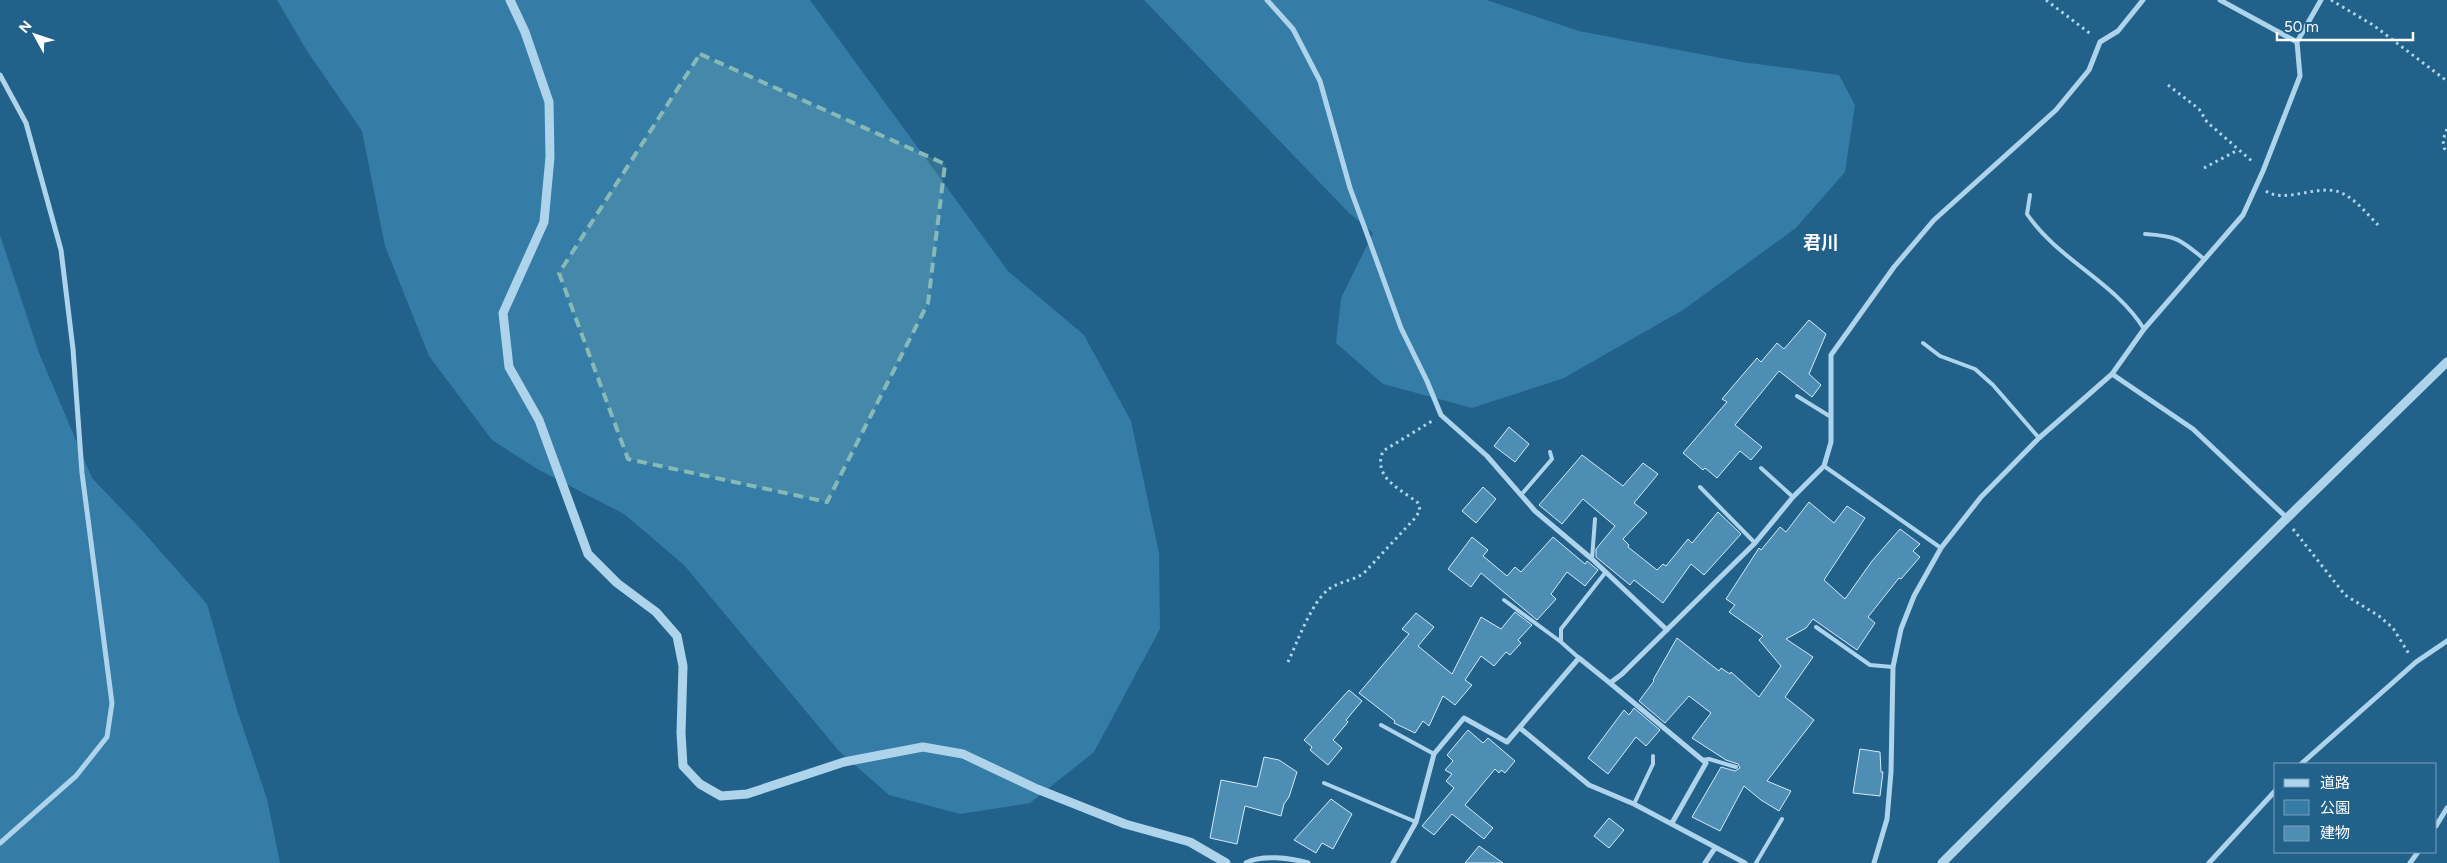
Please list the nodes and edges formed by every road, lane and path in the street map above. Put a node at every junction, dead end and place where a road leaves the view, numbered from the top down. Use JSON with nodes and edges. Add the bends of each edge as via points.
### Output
{"nodes":[{"id":1,"x":510,"y":0,"type":"edge"},
{"id":2,"x":1267,"y":0,"type":"edge"},
{"id":3,"x":2046,"y":0,"type":"edge"},
{"id":4,"x":2143,"y":0,"type":"edge"},
{"id":5,"x":2220,"y":0,"type":"edge"},
{"id":6,"x":2321,"y":0,"type":"edge"},
{"id":7,"x":2331,"y":0,"type":"edge"},
{"id":8,"x":2100,"y":42,"type":"junction"},
{"id":9,"x":2297,"y":42,"type":"junction"},
{"id":10,"x":0,"y":75,"type":"edge"},
{"id":11,"x":2447,"y":81,"type":"edge"},
{"id":12,"x":2168,"y":85,"type":"dead end"},
{"id":13,"x":2447,"y":129,"type":"edge"},
{"id":14,"x":2238,"y":150,"type":"junction"},
{"id":15,"x":2447,"y":151,"type":"edge"},
{"id":16,"x":2204,"y":168,"type":"dead end"},
{"id":17,"x":2264,"y":172,"type":"junction"},
{"id":18,"x":2258,"y":185,"type":"junction"},
{"id":19,"x":2030,"y":195,"type":"dead end"},
{"id":20,"x":2378,"y":225,"type":"dead end"},
{"id":21,"x":2145,"y":234,"type":"dead end"},
{"id":22,"x":2204,"y":259,"type":"junction"},
{"id":23,"x":2144,"y":330,"type":"junction"},
{"id":24,"x":1923,"y":343,"type":"dead end"},
{"id":25,"x":2447,"y":362,"type":"edge"},
{"id":26,"x":2112,"y":374,"type":"junction"},
{"id":27,"x":1797,"y":396,"type":"dead end"},
{"id":28,"x":1441,"y":415,"type":"junction"},
{"id":29,"x":1831,"y":417,"type":"junction"},
{"id":30,"x":2039,"y":438,"type":"junction"},
{"id":31,"x":1550,"y":452,"type":"dead end"},
{"id":32,"x":1824,"y":466,"type":"junction"},
{"id":33,"x":1761,"y":468,"type":"dead end"},
{"id":34,"x":1700,"y":487,"type":"dead end"},
{"id":35,"x":1521,"y":495,"type":"junction"},
{"id":36,"x":1793,"y":497,"type":"junction"},
{"id":37,"x":1595,"y":518,"type":"dead end"},
{"id":38,"x":2286,"y":519,"type":"junction"},
{"id":39,"x":1755,"y":543,"type":"junction"},
{"id":40,"x":1941,"y":548,"type":"junction"},
{"id":41,"x":1592,"y":559,"type":"junction"},
{"id":42,"x":1605,"y":573,"type":"junction"},
{"id":43,"x":1504,"y":600,"type":"dead end"},
{"id":44,"x":1816,"y":627,"type":"dead end"},
{"id":45,"x":1667,"y":630,"type":"junction"},
{"id":46,"x":2447,"y":641,"type":"edge"},
{"id":47,"x":1561,"y":642,"type":"junction"},
{"id":48,"x":1579,"y":658,"type":"junction"},
{"id":49,"x":1288,"y":662,"type":"dead end"},
{"id":50,"x":2416,"y":662,"type":"junction"},
{"id":51,"x":1893,"y":667,"type":"junction"},
{"id":52,"x":1610,"y":683,"type":"junction"},
{"id":53,"x":1381,"y":725,"type":"dead end"},
{"id":54,"x":1520,"y":728,"type":"junction"},
{"id":55,"x":1434,"y":754,"type":"junction"},
{"id":56,"x":1653,"y":756,"type":"dead end"},
{"id":57,"x":1702,"y":760,"type":"junction"},
{"id":58,"x":2302,"y":763,"type":"edge"},
{"id":59,"x":1736,"y":767,"type":"dead end"},
{"id":60,"x":1324,"y":783,"type":"dead end"},
{"id":61,"x":2274,"y":792,"type":"edge"},
{"id":62,"x":1634,"y":804,"type":"junction"},
{"id":63,"x":2447,"y":808,"type":"edge"},
{"id":64,"x":1782,"y":819,"type":"dead end"},
{"id":65,"x":1416,"y":822,"type":"junction"},
{"id":66,"x":1672,"y":823,"type":"junction"},
{"id":67,"x":2437,"y":824,"type":"edge"},
{"id":68,"x":0,"y":843,"type":"edge"},
{"id":69,"x":1715,"y":848,"type":"junction"},
{"id":70,"x":1226,"y":863,"type":"edge"},
{"id":71,"x":1246,"y":863,"type":"edge"},
{"id":72,"x":1308,"y":863,"type":"edge"},
{"id":73,"x":1393,"y":863,"type":"edge"},
{"id":74,"x":1705,"y":863,"type":"edge"},
{"id":75,"x":1745,"y":863,"type":"edge"},
{"id":76,"x":1756,"y":863,"type":"edge"},
{"id":77,"x":1874,"y":863,"type":"edge"},
{"id":78,"x":1942,"y":863,"type":"edge"},
{"id":79,"x":2209,"y":863,"type":"edge"}],
"edges":[{"from":1,"to":70,"type":"street","via":[[525,32],[548,102],[550,157],[544,222],[503,313],[509,367],[539,420],[588,554],[618,583],[656,612],[677,636],[683,666],[683,766],[700,784],[721,796],[747,794],[844,762],[923,747],[964,754],[1125,824],[1190,842]]},
{"from":2,"to":28,"type":"street","via":[[1293,29],[1320,81],[1350,188],[1401,328]]},
{"from":3,"to":8,"type":"path"},
{"from":4,"to":8,"type":"street","via":[[2118,31]]},
{"from":5,"to":9,"type":"street"},
{"from":6,"to":9,"type":"street"},
{"from":7,"to":11,"type":"path","via":[[2373,25]]},
{"from":8,"to":29,"type":"street","via":[[2089,70],[2056,110],[1934,220],[1855,320],[1831,355]]},
{"from":9,"to":17,"type":"street","via":[[2300,76]]},
{"from":10,"to":68,"type":"street","via":[[26,124],[61,250],[82,473],[112,703],[107,737],[76,776]]},
{"from":12,"to":14,"type":"path","via":[[2199,108],[2208,122]]},
{"from":13,"to":15,"type":"path","via":[[2443,140]]},
{"from":14,"to":16,"type":"path"},
{"from":14,"to":17,"type":"path"},
{"from":17,"to":18,"type":"street"},
{"from":18,"to":20,"type":"path","via":[[2270,194],[2322,189],[2341,192]]},
{"from":18,"to":22,"type":"street","via":[[2243,214]]},
{"from":19,"to":23,"type":"lane","via":[[2027,214],[2037,229],[2113,294]]},
{"from":21,"to":22,"type":"lane","via":[[2171,236]]},
{"from":22,"to":23,"type":"street"},
{"from":23,"to":26,"type":"street"},
{"from":24,"to":30,"type":"lane","via":[[1940,356],[1975,370],[1993,385]]},
{"from":25,"to":38,"type":"street"},
{"from":26,"to":30,"type":"street"},
{"from":26,"to":38,"type":"street","via":[[2193,429]]},
{"from":27,"to":29,"type":"lane"},
{"from":28,"to":35,"type":"street","via":[[1487,456]]},
{"from":28,"to":49,"type":"path","via":[[1383,452],[1380,460],[1390,484],[1418,503],[1420,510],[1416,517],[1364,573],[1332,587],[1321,596]]},
{"from":29,"to":32,"type":"street","via":[[1831,442]]},
{"from":30,"to":40,"type":"street","via":[[1981,498]]},
{"from":31,"to":35,"type":"lane","via":[[1552,459]]},
{"from":32,"to":36,"type":"street"},
{"from":32,"to":40,"type":"lane"},
{"from":33,"to":36,"type":"lane"},
{"from":34,"to":39,"type":"lane"},
{"from":35,"to":41,"type":"street","via":[[1535,511]]},
{"from":36,"to":39,"type":"street"},
{"from":37,"to":41,"type":"lane"},
{"from":38,"to":50,"type":"path","via":[[2346,595],[2393,628]]},
{"from":38,"to":78,"type":"street"},
{"from":39,"to":45,"type":"street"},
{"from":40,"to":51,"type":"street","via":[[1907,613]]},
{"from":41,"to":42,"type":"street"},
{"from":42,"to":45,"type":"street"},
{"from":42,"to":47,"type":"lane","via":[[1561,629]]},
{"from":43,"to":47,"type":"lane"},
{"from":44,"to":51,"type":"lane","via":[[1870,664]]},
{"from":45,"to":52,"type":"street"},
{"from":46,"to":50,"type":"street"},
{"from":47,"to":48,"type":"lane"},
{"from":48,"to":52,"type":"street"},
{"from":48,"to":54,"type":"street"},
{"from":50,"to":58,"type":"street"},
{"from":51,"to":77,"type":"street","via":[[1888,819]]},
{"from":52,"to":57,"type":"street"},
{"from":53,"to":55,"type":"lane"},
{"from":54,"to":55,"type":"street","via":[[1507,742],[1464,718]]},
{"from":54,"to":62,"type":"street","via":[[1589,785]]},
{"from":55,"to":65,"type":"street"},
{"from":56,"to":62,"type":"lane","via":[[1653,764]]},
{"from":57,"to":59,"type":"lane"},
{"from":57,"to":66,"type":"street","via":[[1706,763]]},
{"from":60,"to":65,"type":"lane"},
{"from":61,"to":79,"type":"street"},
{"from":62,"to":66,"type":"street"},
{"from":63,"to":67,"type":"street"},
{"from":64,"to":76,"type":"lane"},
{"from":65,"to":73,"type":"street"},
{"from":66,"to":69,"type":"street"},
{"from":69,"to":74,"type":"street"},
{"from":69,"to":75,"type":"street"},
{"from":71,"to":72,"type":"street","via":[[1253,859],[1295,859]]}]}
